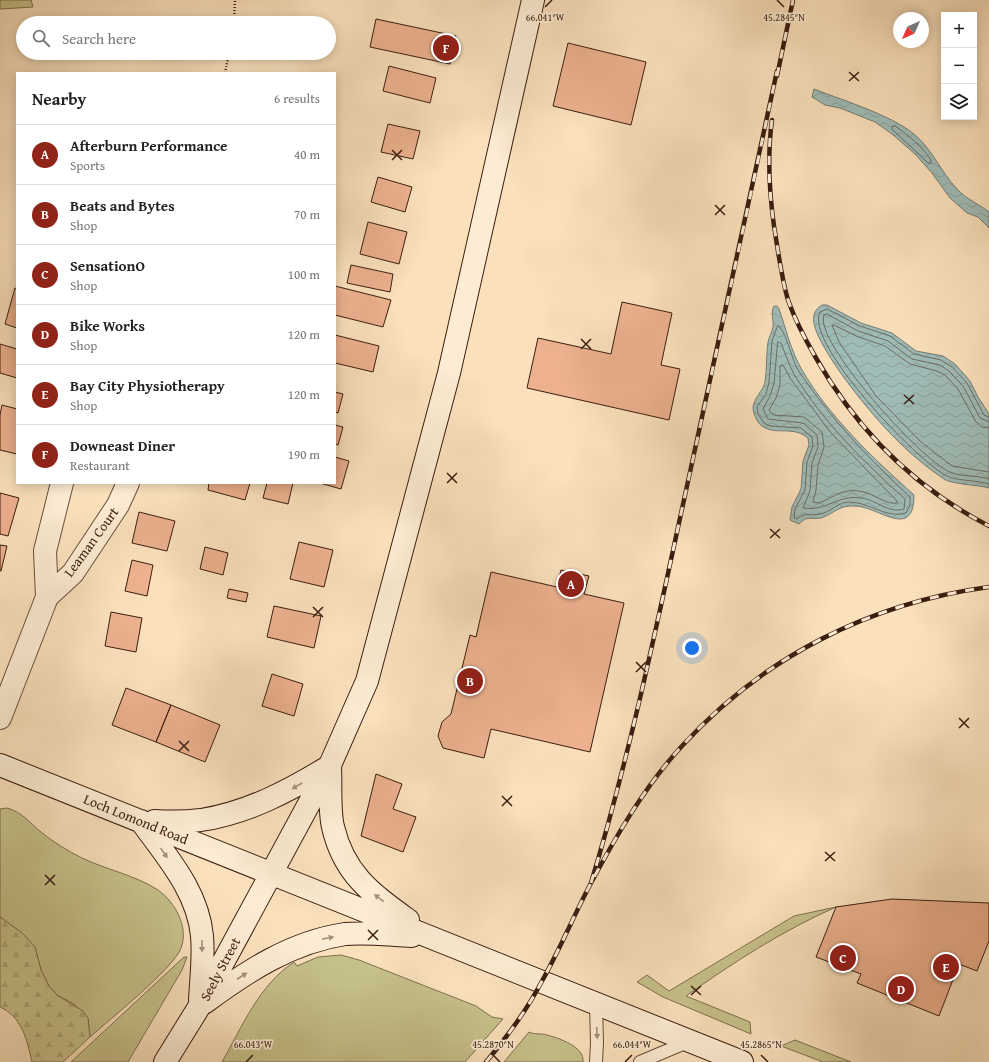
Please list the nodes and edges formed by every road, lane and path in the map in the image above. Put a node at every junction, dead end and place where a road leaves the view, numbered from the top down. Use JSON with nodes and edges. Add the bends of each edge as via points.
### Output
{"nodes":[{"id":1,"x":235,"y":0,"type":"edge"},
{"id":2,"x":533,"y":0,"type":"edge"},
{"id":3,"x":234,"y":16,"type":"edge"},
{"id":4,"x":228,"y":60,"type":"edge"},
{"id":5,"x":225,"y":72,"type":"edge"},
{"id":6,"x":62,"y":484,"type":"edge"},
{"id":7,"x":128,"y":484,"type":"edge"},
{"id":8,"x":47,"y":597,"type":"junction"},
{"id":9,"x":0,"y":718,"type":"edge"},
{"id":10,"x":0,"y":765,"type":"edge"},
{"id":11,"x":330,"y":765,"type":"junction"},
{"id":12,"x":141,"y":821,"type":"junction"},
{"id":13,"x":271,"y":874,"type":"junction"},
{"id":14,"x":433,"y":938,"type":"junction"},
{"id":15,"x":596,"y":1004,"type":"junction"},
{"id":16,"x":199,"y":1007,"type":"junction"},
{"id":17,"x":690,"y":1041,"type":"junction"},
{"id":18,"x":165,"y":1062,"type":"edge"},
{"id":19,"x":596,"y":1062,"type":"edge"},
{"id":20,"x":640,"y":1062,"type":"edge"},
{"id":21,"x":742,"y":1062,"type":"edge"}],
"edges":[{"from":1,"to":3,"type":"path"},
{"from":2,"to":11,"type":"main road","name":"Seely Street","via":[[449,373],[367,681]]},
{"from":4,"to":5,"type":"path"},
{"from":6,"to":8,"type":"main road","name":"Leaman Court","via":[[45,551]]},
{"from":7,"to":8,"type":"main road","name":"Leaman Court","via":[[118,505],[73,573]]},
{"from":8,"to":9,"type":"main road","name":"Leaman Court"},
{"from":10,"to":12,"type":"main road","name":"Loch Lomond Road"},
{"from":11,"to":12,"type":"main road","one_way":true,"via":[[272,799],[224,815],[200,820]]},
{"from":11,"to":13,"type":"main road","name":"Seely Street"},
{"from":14,"to":11,"type":"main road","one_way":true,"via":[[373,894],[351,871],[332,826]]},
{"from":12,"to":13,"type":"main road","name":"Loch Lomond Road"},
{"from":12,"to":16,"type":"main road","one_way":true,"via":[[186,886],[196,908],[202,936]]},
{"from":13,"to":14,"type":"main road","name":"Loch Lomond Road"},
{"from":13,"to":16,"type":"main road","name":"Seely Street"},
{"from":14,"to":15,"type":"main road"},
{"from":16,"to":14,"type":"main road","one_way":true,"via":[[252,970],[319,939],[346,934]]},
{"from":15,"to":17,"type":"main road"},
{"from":15,"to":19,"type":"lane","one_way":true},
{"from":16,"to":18,"type":"main road","name":"Seely Street"},
{"from":17,"to":20,"type":"lane"},
{"from":17,"to":21,"type":"main road"}]}
